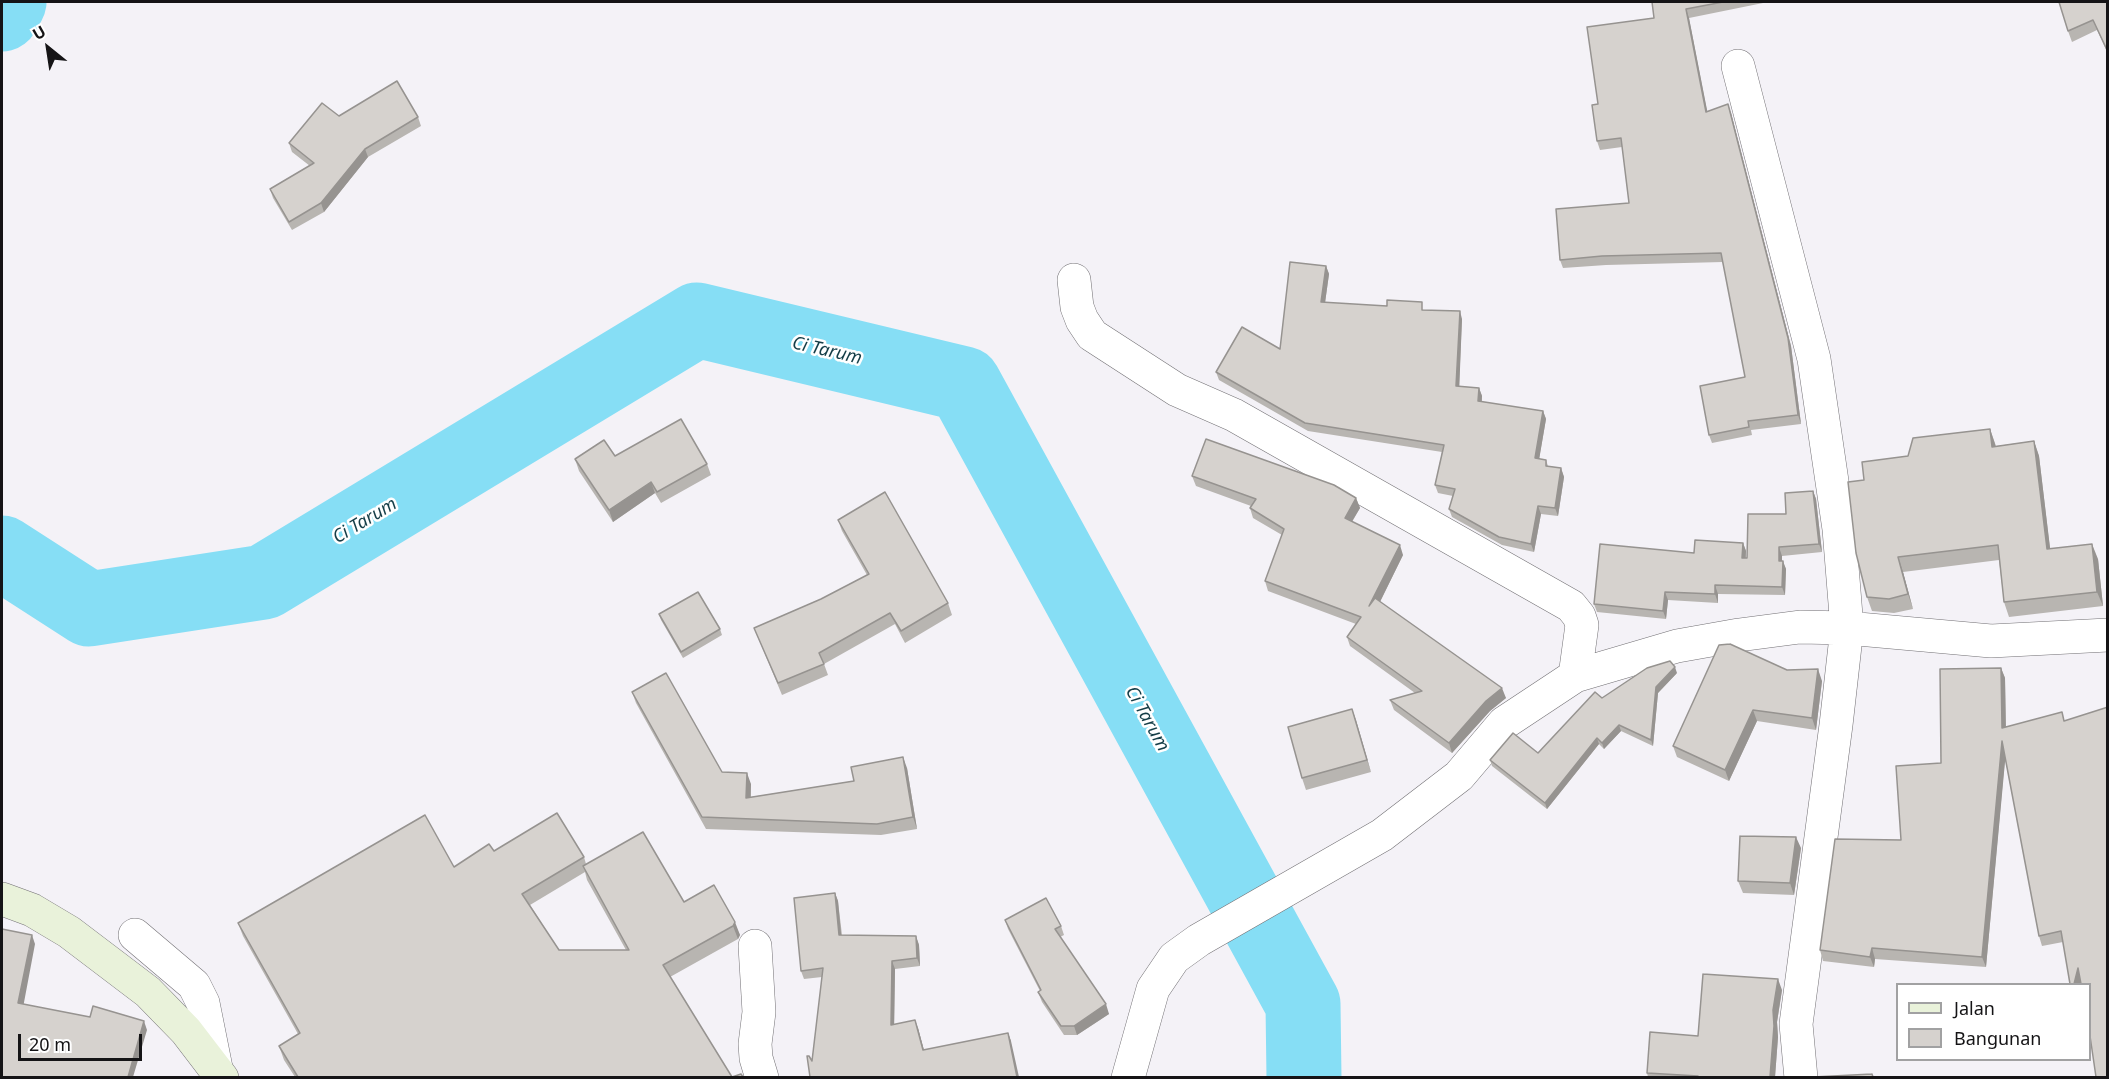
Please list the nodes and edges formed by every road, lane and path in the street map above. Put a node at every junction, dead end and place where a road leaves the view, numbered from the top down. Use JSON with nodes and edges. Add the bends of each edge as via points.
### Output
{"nodes":[{"id":1,"x":1738,"y":66,"type":"dead end"},
{"id":2,"x":1074,"y":280,"type":"dead end"},
{"id":3,"x":1847,"y":628,"type":"junction"},
{"id":4,"x":2108,"y":634,"type":"edge"},
{"id":5,"x":1575,"y":676,"type":"junction"},
{"id":6,"x":2,"y":899,"type":"edge"},
{"id":7,"x":135,"y":935,"type":"dead end"},
{"id":8,"x":755,"y":946,"type":"dead end"},
{"id":9,"x":219,"y":1073,"type":"edge"},
{"id":10,"x":762,"y":1077,"type":"edge"},
{"id":11,"x":1128,"y":1077,"type":"edge"},
{"id":12,"x":1801,"y":1077,"type":"edge"}],
"edges":[{"from":1,"to":3,"type":"street","via":[[1814,359],[1839,529]]},
{"from":2,"to":5,"type":"street","via":[[1077,307],[1092,334],[1177,390],[1234,415],[1571,606],[1582,625]]},
{"from":3,"to":4,"type":"street","via":[[1991,641]]},
{"from":3,"to":5,"type":"street","via":[[1800,627],[1739,635],[1677,646]]},
{"from":3,"to":12,"type":"street","via":[[1796,1024]]},
{"from":5,"to":11,"type":"street","via":[[1504,723],[1459,776],[1382,835],[1173,958],[1153,989]]},
{"from":6,"to":9,"type":"main road","via":[[32,910],[69,932],[148,992]]},
{"from":7,"to":9,"type":"street","via":[[194,985],[203,1003]]},
{"from":8,"to":10,"type":"street","via":[[759,1012],[755,1044]]}]}
